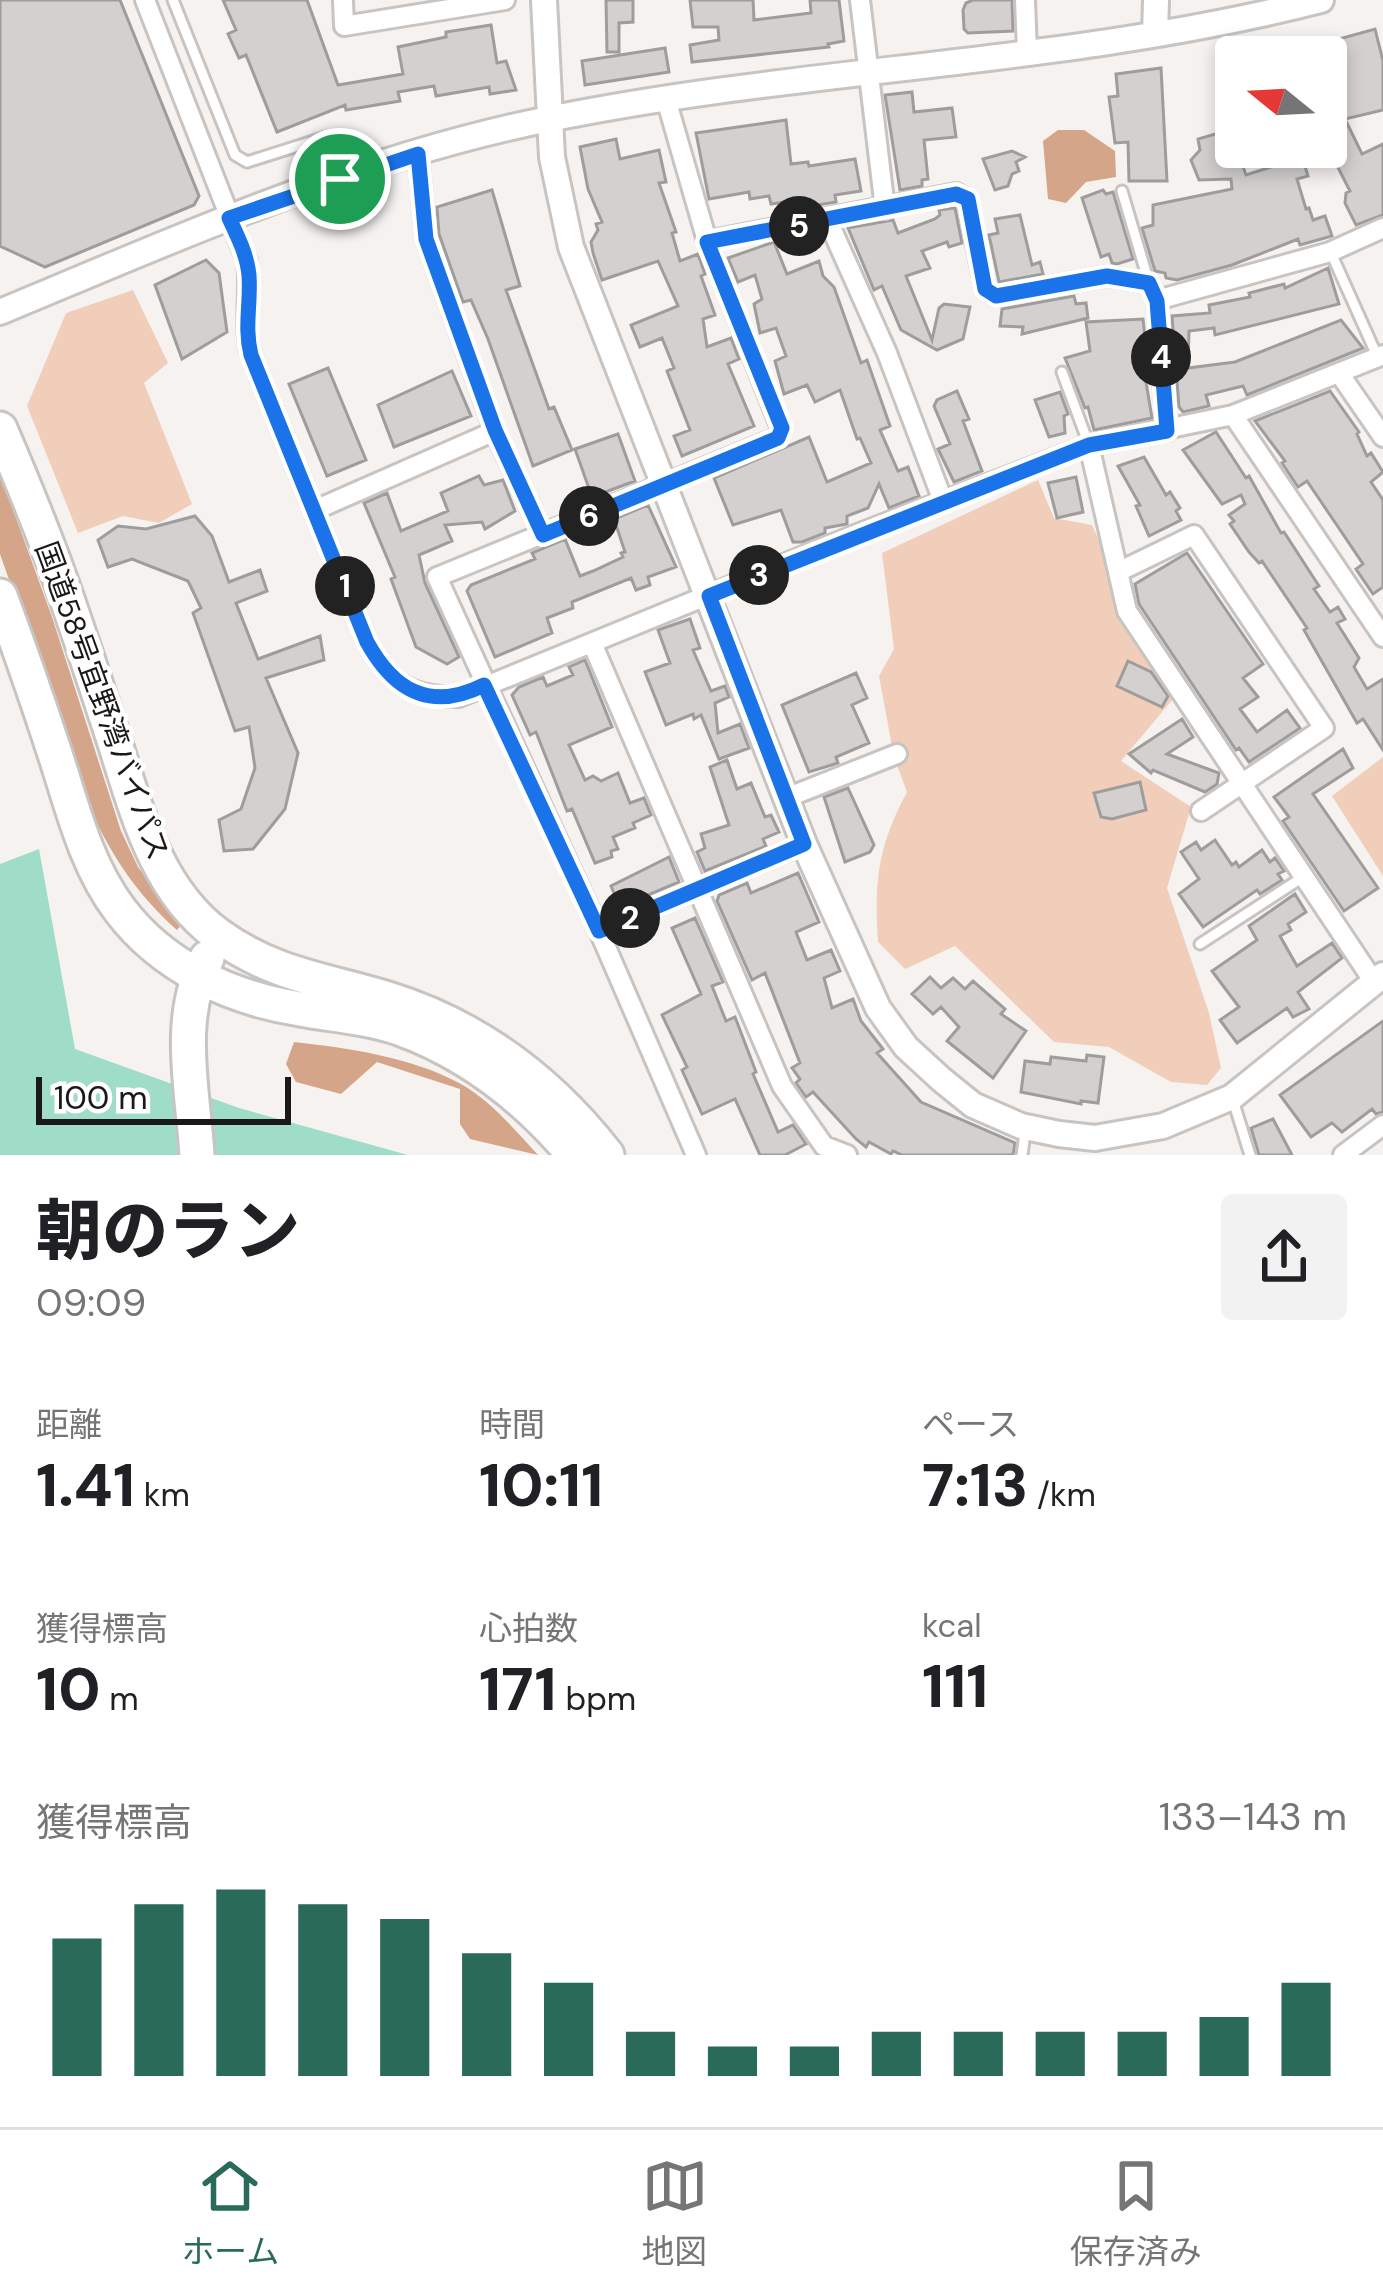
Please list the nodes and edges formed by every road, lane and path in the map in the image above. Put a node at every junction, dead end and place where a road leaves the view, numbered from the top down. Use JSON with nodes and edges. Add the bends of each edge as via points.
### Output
{"nodes":[{"id":1,"x":145,"y":0,"type":"edge"},
{"id":2,"x":343,"y":0,"type":"edge"},
{"id":3,"x":505,"y":0,"type":"edge"},
{"id":4,"x":544,"y":0,"type":"edge"},
{"id":5,"x":860,"y":0,"type":"edge"},
{"id":6,"x":1025,"y":0,"type":"edge"},
{"id":7,"x":1156,"y":0,"type":"edge"},
{"id":8,"x":1322,"y":0,"type":"edge"},
{"id":9,"x":176,"y":5,"type":"edge"},
{"id":10,"x":412,"y":7,"type":"edge"},
{"id":11,"x":154,"y":21,"type":"junction"},
{"id":12,"x":1155,"y":34,"type":"junction"},
{"id":13,"x":1027,"y":52,"type":"junction"},
{"id":14,"x":868,"y":74,"type":"junction"},
{"id":15,"x":207,"y":84,"type":"junction"},
{"id":16,"x":182,"y":94,"type":"junction"},
{"id":17,"x":666,"y":99,"type":"junction"},
{"id":18,"x":548,"y":119,"type":"junction"},
{"id":19,"x":418,"y":154,"type":"junction"},
{"id":20,"x":340,"y":179,"type":"junction"},
{"id":21,"x":1122,"y":191,"type":"dead end"},
{"id":22,"x":884,"y":209,"type":"junction"},
{"id":23,"x":229,"y":218,"type":"junction"},
{"id":24,"x":828,"y":220,"type":"junction"},
{"id":25,"x":1383,"y":228,"type":"edge"},
{"id":26,"x":707,"y":242,"type":"junction"},
{"id":27,"x":1330,"y":252,"type":"junction"},
{"id":28,"x":1153,"y":292,"type":"junction"},
{"id":29,"x":0,"y":312,"type":"edge"},
{"id":30,"x":1380,"y":356,"type":"edge"},
{"id":31,"x":1062,"y":373,"type":"dead end"},
{"id":32,"x":1339,"y":373,"type":"junction"},
{"id":33,"x":1233,"y":415,"type":"junction"},
{"id":34,"x":0,"y":429,"type":"edge"},
{"id":35,"x":495,"y":430,"type":"junction"},
{"id":36,"x":1167,"y":431,"type":"junction"},
{"id":37,"x":1383,"y":436,"type":"edge"},
{"id":38,"x":1089,"y":445,"type":"junction"},
{"id":39,"x":666,"y":483,"type":"junction"},
{"id":40,"x":943,"y":501,"type":"junction"},
{"id":41,"x":315,"y":510,"type":"junction"},
{"id":42,"x":543,"y":535,"type":"junction"},
{"id":43,"x":1118,"y":572,"type":"junction"},
{"id":44,"x":0,"y":596,"type":"edge"},
{"id":45,"x":709,"y":596,"type":"junction"},
{"id":46,"x":1383,"y":637,"type":"edge"},
{"id":47,"x":592,"y":643,"type":"junction"},
{"id":48,"x":484,"y":685,"type":"junction"},
{"id":49,"x":897,"y":754,"type":"dead end"},
{"id":50,"x":1241,"y":785,"type":"junction"},
{"id":51,"x":786,"y":798,"type":"junction"},
{"id":52,"x":1202,"y":812,"type":"dead end"},
{"id":53,"x":804,"y":844,"type":"junction"},
{"id":54,"x":1303,"y":878,"type":"junction"},
{"id":55,"x":698,"y":891,"type":"junction"},
{"id":56,"x":599,"y":931,"type":"junction"},
{"id":57,"x":219,"y":935,"type":"junction"},
{"id":58,"x":1200,"y":944,"type":"dead end"},
{"id":59,"x":198,"y":976,"type":"junction"},
{"id":60,"x":1378,"y":978,"type":"edge"},
{"id":61,"x":1232,"y":1097,"type":"junction"},
{"id":62,"x":1383,"y":1125,"type":"edge"},
{"id":63,"x":1025,"y":1133,"type":"dead end"},
{"id":64,"x":824,"y":1146,"type":"junction"},
{"id":65,"x":197,"y":1155,"type":"edge"},
{"id":66,"x":574,"y":1155,"type":"edge"},
{"id":67,"x":607,"y":1155,"type":"edge"},
{"id":68,"x":696,"y":1155,"type":"edge"},
{"id":69,"x":805,"y":1155,"type":"edge"},
{"id":70,"x":848,"y":1155,"type":"edge"},
{"id":71,"x":1022,"y":1155,"type":"edge"},
{"id":72,"x":1250,"y":1155,"type":"edge"},
{"id":73,"x":1342,"y":1155,"type":"edge"}],
"edges":[{"from":1,"to":11,"type":"street"},
{"from":2,"to":10,"type":"street","via":[[344,26]]},
{"from":3,"to":10,"type":"street"},
{"from":4,"to":18,"type":"street"},
{"from":5,"to":14,"type":"street"},
{"from":6,"to":13,"type":"street"},
{"from":7,"to":12,"type":"street"},
{"from":8,"to":12,"type":"street"},
{"from":9,"to":11,"type":"lane"},
{"from":9,"to":15,"type":"lane"},
{"from":11,"to":16,"type":"street"},
{"from":12,"to":13,"type":"street"},
{"from":13,"to":14,"type":"street"},
{"from":14,"to":17,"type":"street"},
{"from":14,"to":22,"type":"street"},
{"from":15,"to":16,"type":"lane"},
{"from":15,"to":20,"type":"lane","via":[[235,155],[247,162],[326,137]]},
{"from":16,"to":23,"type":"street"},
{"from":17,"to":18,"type":"street"},
{"from":17,"to":26,"type":"street"},
{"from":18,"to":19,"type":"street"},
{"from":18,"to":39,"type":"street","via":[[571,247]]},
{"from":19,"to":20,"type":"street"},
{"from":19,"to":35,"type":"street","via":[[426,239]]},
{"from":20,"to":23,"type":"street"},
{"from":21,"to":28,"type":"lane"},
{"from":22,"to":24,"type":"street"},
{"from":22,"to":28,"type":"street","via":[[956,194],[968,199],[985,289],[996,296],[1107,276]]},
{"from":23,"to":29,"type":"street"},
{"from":23,"to":41,"type":"street","via":[[247,261],[251,355]]},
{"from":24,"to":26,"type":"street"},
{"from":24,"to":40,"type":"street"},
{"from":25,"to":27,"type":"street"},
{"from":26,"to":39,"type":"street","via":[[782,428],[778,438]]},
{"from":27,"to":28,"type":"street"},
{"from":27,"to":30,"type":"lane"},
{"from":28,"to":36,"type":"street"},
{"from":30,"to":32,"type":"street"},
{"from":31,"to":38,"type":"lane"},
{"from":32,"to":33,"type":"street"},
{"from":32,"to":37,"type":"street"},
{"from":33,"to":36,"type":"street"},
{"from":33,"to":46,"type":"street"},
{"from":34,"to":57,"type":"highway","name":"国道58号宜野湾バイパス","via":[[150,844],[180,898]]},
{"from":35,"to":41,"type":"street"},
{"from":35,"to":42,"type":"street"},
{"from":36,"to":38,"type":"street"},
{"from":38,"to":40,"type":"street"},
{"from":38,"to":43,"type":"street"},
{"from":39,"to":42,"type":"street"},
{"from":39,"to":45,"type":"street"},
{"from":40,"to":45,"type":"street"},
{"from":41,"to":48,"type":"street","via":[[380,666],[428,697],[459,698]]},
{"from":42,"to":48,"type":"street","via":[[437,577]]},
{"from":43,"to":50,"type":"street","via":[[1127,610]]},
{"from":43,"to":50,"type":"street","via":[[1194,536],[1324,728]]},
{"from":44,"to":59,"type":"highway","name":"国道58号宜野湾バイパス","via":[[98,875],[130,923]]},
{"from":45,"to":47,"type":"street"},
{"from":45,"to":51,"type":"street"},
{"from":47,"to":48,"type":"street"},
{"from":47,"to":55,"type":"street"},
{"from":48,"to":56,"type":"street"},
{"from":49,"to":51,"type":"street"},
{"from":50,"to":52,"type":"street"},
{"from":50,"to":54,"type":"street"},
{"from":51,"to":53,"type":"street"},
{"from":53,"to":55,"type":"street"},
{"from":53,"to":61,"type":"street","via":[[878,1008],[906,1047],[973,1105],[1021,1126],[1095,1138],[1163,1126]]},
{"from":54,"to":58,"type":"lane"},
{"from":54,"to":60,"type":"street"},
{"from":55,"to":56,"type":"street"},
{"from":55,"to":64,"type":"street","via":[[782,1086]]},
{"from":56,"to":68,"type":"street"},
{"from":57,"to":59,"type":"highway"},
{"from":57,"to":67,"type":"highway","name":"国道58号宜野湾バイパス","via":[[302,979],[389,1000],[474,1036],[541,1083]]},
{"from":59,"to":65,"type":"highway","via":[[189,1059]]},
{"from":59,"to":66,"type":"highway","name":"国道58号宜野湾バイパス","via":[[267,1003],[432,1042],[523,1102]]},
{"from":60,"to":61,"type":"street"},
{"from":61,"to":72,"type":"lane"},
{"from":62,"to":73,"type":"street"},
{"from":63,"to":71,"type":"lane"},
{"from":64,"to":69,"type":"street"},
{"from":64,"to":70,"type":"street"}]}
